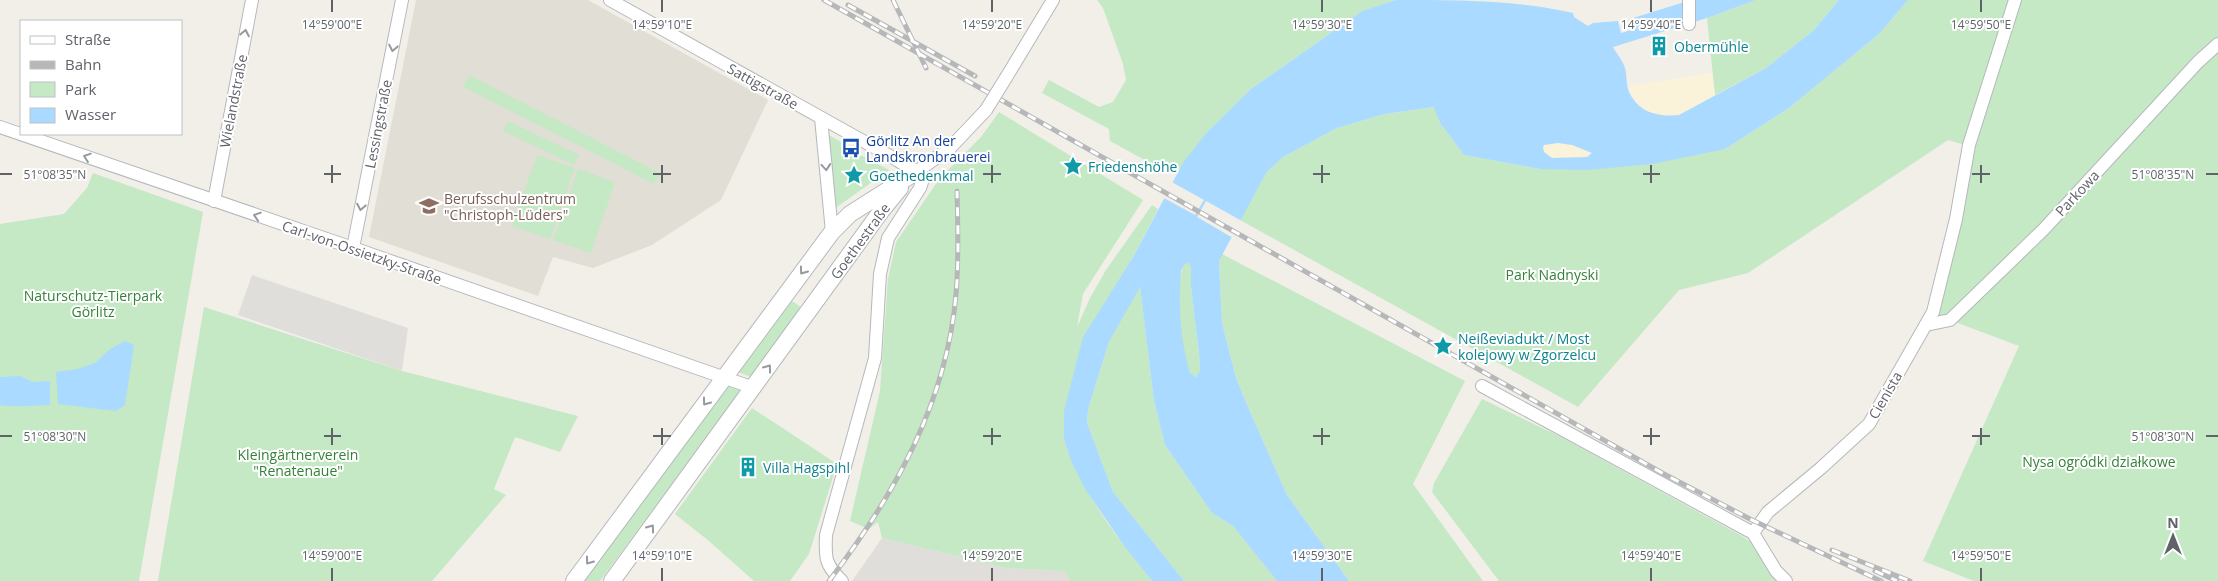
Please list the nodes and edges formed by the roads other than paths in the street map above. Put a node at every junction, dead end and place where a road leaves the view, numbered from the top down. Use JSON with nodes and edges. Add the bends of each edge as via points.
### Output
{"nodes":[{"id":1,"x":252,"y":0,"type":"edge"},
{"id":2,"x":402,"y":0,"type":"edge"},
{"id":3,"x":610,"y":0,"type":"edge"},
{"id":4,"x":1053,"y":0,"type":"edge"},
{"id":5,"x":1689,"y":0,"type":"edge"},
{"id":6,"x":2015,"y":0,"type":"edge"},
{"id":7,"x":1689,"y":24,"type":"dead end"},
{"id":8,"x":2218,"y":44,"type":"edge"},
{"id":9,"x":821,"y":118,"type":"junction"},
{"id":10,"x":0,"y":127,"type":"edge"},
{"id":11,"x":20,"y":134,"type":"edge"},
{"id":12,"x":23,"y":135,"type":"edge"},
{"id":13,"x":913,"y":174,"type":"junction"},
{"id":14,"x":214,"y":202,"type":"junction"},
{"id":15,"x":832,"y":232,"type":"junction"},
{"id":16,"x":353,"y":248,"type":"junction"},
{"id":17,"x":1926,"y":324,"type":"junction"},
{"id":18,"x":724,"y":378,"type":"junction"},
{"id":19,"x":1482,"y":386,"type":"dead end"},
{"id":20,"x":754,"y":388,"type":"junction"},
{"id":21,"x":1753,"y":533,"type":"junction"},
{"id":22,"x":574,"y":581,"type":"edge"},
{"id":23,"x":612,"y":581,"type":"edge"},
{"id":24,"x":842,"y":581,"type":"edge"},
{"id":25,"x":1786,"y":581,"type":"edge"}],
"edges":[{"from":14,"to":1,"type":"street","name":"Wielandstraße","one_way":true},
{"from":2,"to":16,"type":"street","name":"Lessingstraße","one_way":true},
{"from":3,"to":9,"type":"street","name":"Sattigstraße"},
{"from":4,"to":13,"type":"street","bridge":true,"via":[[986,110],[950,148]]},
{"from":5,"to":7,"type":"street"},
{"from":6,"to":17,"type":"street","name":"Cienista","via":[[1969,146],[1956,219],[1933,312]]},
{"from":8,"to":17,"type":"street","name":"Parkowa","via":[[2044,229],[1950,320]]},
{"from":9,"to":13,"type":"street","name":"Sattigstraße"},
{"from":9,"to":15,"type":"street","name":"Goethestraße","one_way":true},
{"from":11,"to":10,"type":"street","name":"Carl-von-Ossietzky-Straße","one_way":true},
{"from":14,"to":12,"type":"street","name":"Carl-von-Ossietzky-Straße","one_way":true},
{"from":13,"to":15,"type":"street","name":"Goethestraße","via":[[850,214]]},
{"from":20,"to":13,"type":"street","name":"Goethestraße","one_way":true,"via":[[882,210]]},
{"from":13,"to":24,"type":"street","via":[[922,182],[888,238],[880,274],[875,358],[826,536],[825,558]]},
{"from":16,"to":14,"type":"street","name":"Carl-von-Ossietzky-Straße","one_way":true},
{"from":15,"to":18,"type":"street","name":"Goethestraße","one_way":true},
{"from":16,"to":18,"type":"street","name":"Carl-von-Ossietzky-Straße"},
{"from":17,"to":21,"type":"street","name":"Cienista","via":[[1869,424],[1768,512]]},
{"from":18,"to":20,"type":"street"},
{"from":18,"to":22,"type":"street","name":"Goethestraße","one_way":true},
{"from":19,"to":21,"type":"street"},
{"from":23,"to":20,"type":"street","name":"Goethestraße","one_way":true},
{"from":21,"to":25,"type":"street","via":[[1776,571]]}]}
